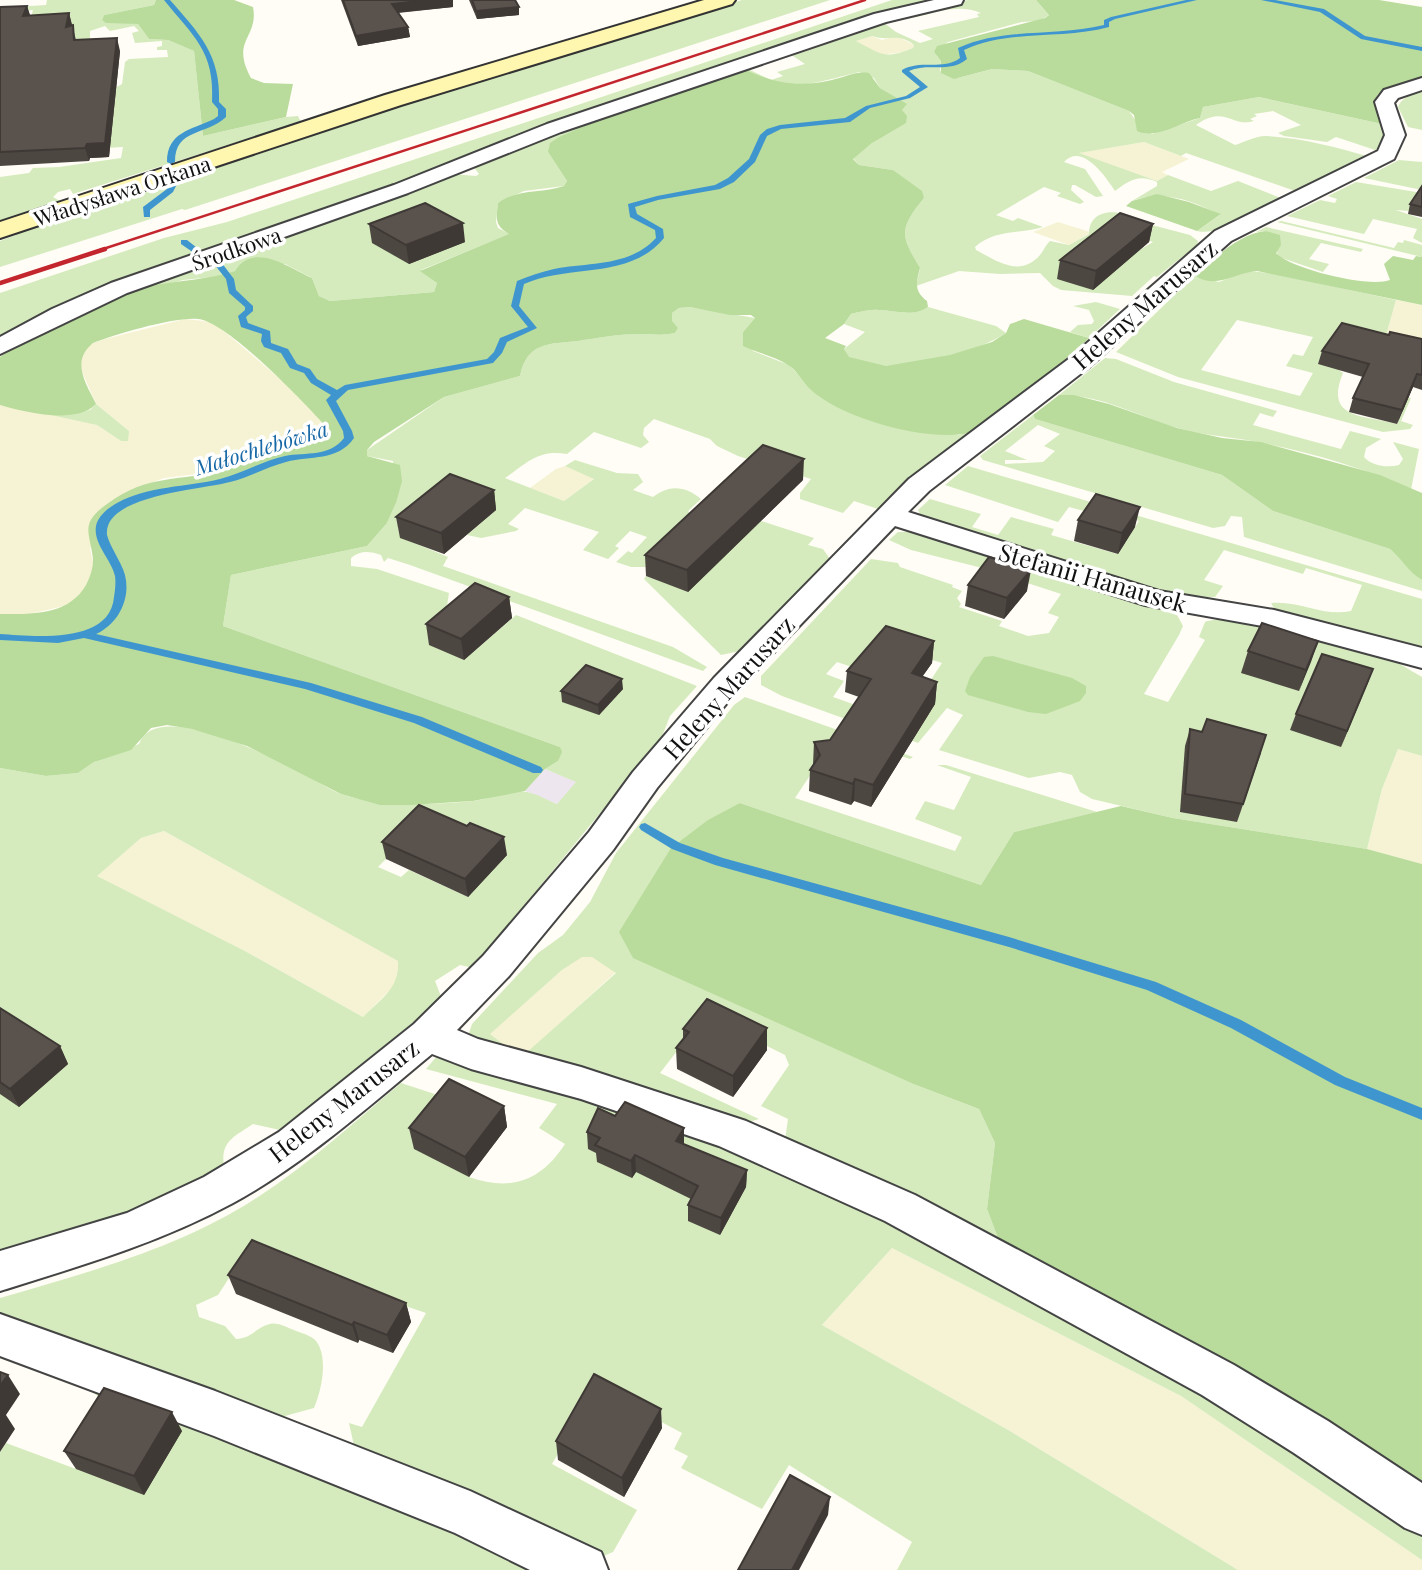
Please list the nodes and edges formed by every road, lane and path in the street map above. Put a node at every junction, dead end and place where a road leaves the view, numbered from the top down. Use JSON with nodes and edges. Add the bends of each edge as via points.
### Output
{"nodes":[{"id":1,"x":724,"y":0,"type":"edge"},
{"id":2,"x":955,"y":0,"type":"edge"},
{"id":3,"x":1422,"y":84,"type":"edge"},
{"id":4,"x":0,"y":230,"type":"edge"},
{"id":5,"x":0,"y":346,"type":"edge"},
{"id":6,"x":888,"y":515,"type":"junction"},
{"id":7,"x":1422,"y":658,"type":"edge"},
{"id":8,"x":428,"y":1035,"type":"junction"},
{"id":9,"x":0,"y":1270,"type":"edge"},
{"id":10,"x":0,"y":1335,"type":"edge"},
{"id":11,"x":1422,"y":1511,"type":"edge"},
{"id":12,"x":583,"y":1570,"type":"edge"}],
"edges":[{"from":1,"to":4,"type":"street","name":"Władysława Orkana","via":[[496,68]]},
{"from":2,"to":5,"type":"street","name":"Środkowa","via":[[880,18],[554,128],[401,189],[119,288]]},
{"from":3,"to":6,"type":"street","name":"Heleny Marusarz","via":[[1391,94],[1384,102],[1395,135],[1387,155],[1223,236],[1079,363],[954,456]]},
{"from":6,"to":7,"type":"street","name":"Stefanii Hanausek","via":[[1155,599],[1274,619]]},
{"from":6,"to":8,"type":"street","name":"Heleny Marusarz","via":[[725,685],[512,947]]},
{"from":8,"to":9,"type":"street","name":"Heleny Marusarz","via":[[293,1144],[219,1190],[136,1229]]},
{"from":8,"to":11,"type":"street","via":[[471,1053],[581,1083],[732,1133],[900,1208],[1217,1380]]},
{"from":10,"to":12,"type":"street","via":[[458,1510]]}]}
